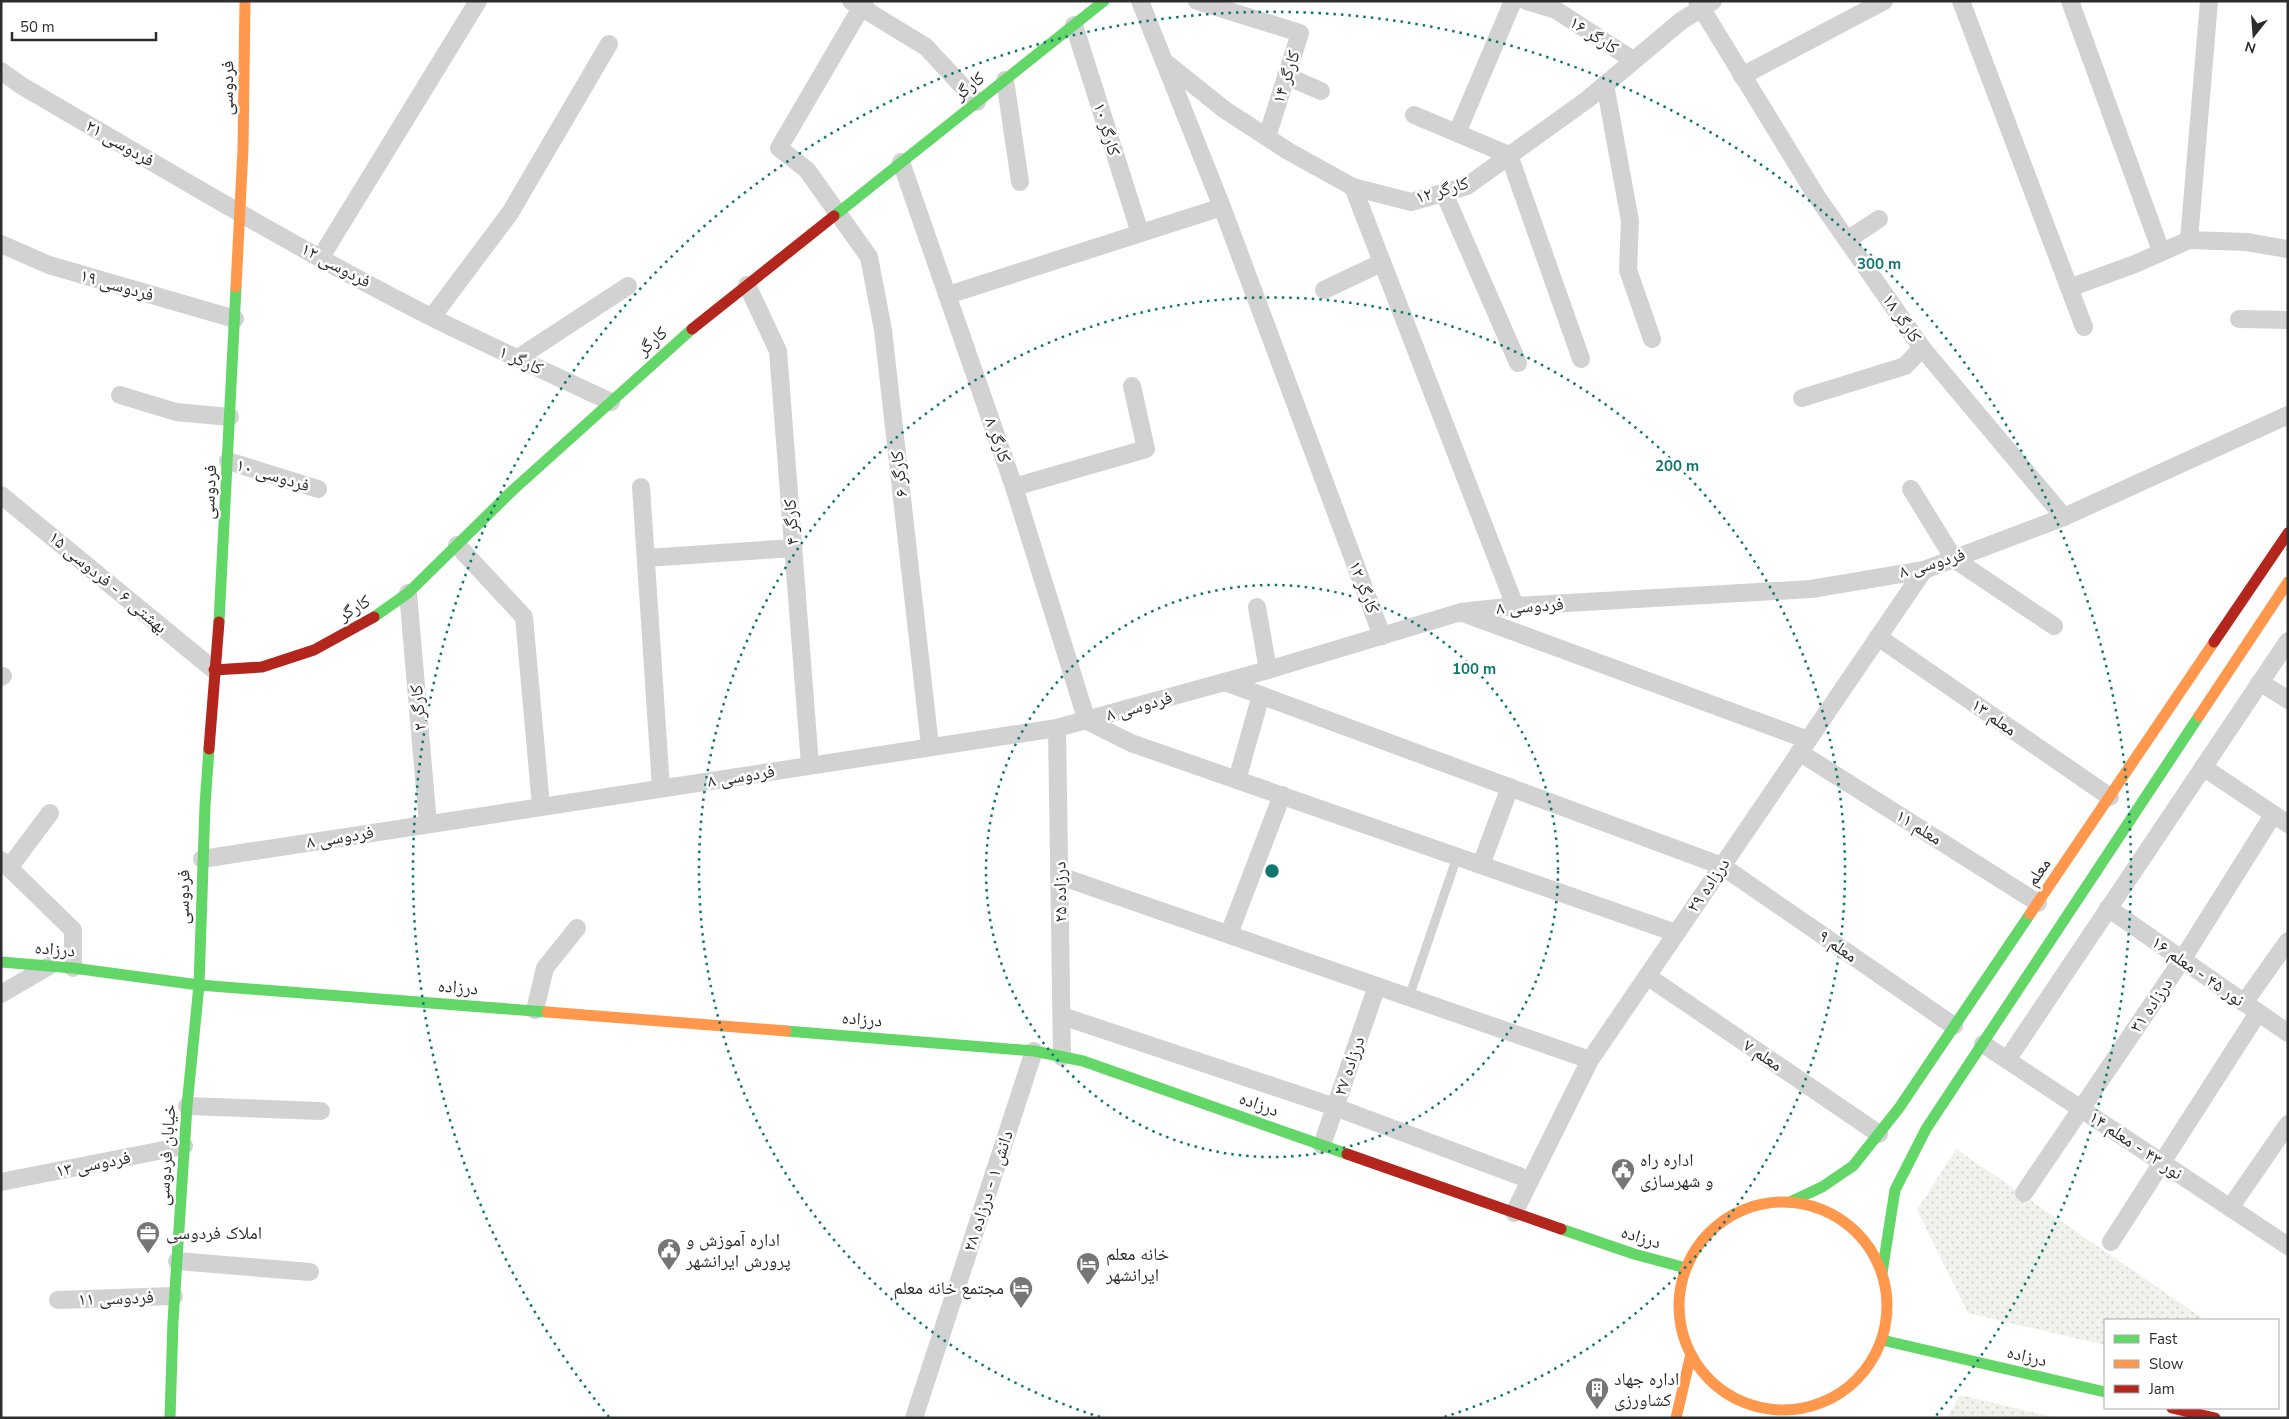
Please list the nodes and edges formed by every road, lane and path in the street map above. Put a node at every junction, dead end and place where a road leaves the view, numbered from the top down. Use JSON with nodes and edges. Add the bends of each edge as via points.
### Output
{"nodes":[{"id":1,"x":246,"y":1,"type":"edge"},
{"id":2,"x":478,"y":1,"type":"edge"},
{"id":3,"x":1104,"y":1,"type":"edge"},
{"id":4,"x":1140,"y":1,"type":"edge"},
{"id":5,"x":1197,"y":1,"type":"edge"},
{"id":6,"x":1513,"y":1,"type":"edge"},
{"id":7,"x":1526,"y":1,"type":"edge"},
{"id":8,"x":1884,"y":1,"type":"edge"},
{"id":9,"x":1961,"y":1,"type":"edge"},
{"id":10,"x":2070,"y":1,"type":"edge"},
{"id":11,"x":2209,"y":1,"type":"edge"},
{"id":12,"x":859,"y":3,"type":"edge"},
{"id":13,"x":1703,"y":4,"type":"edge"},
{"id":14,"x":1074,"y":25,"type":"junction"},
{"id":15,"x":609,"y":44,"type":"dead end"},
{"id":16,"x":1633,"y":60,"type":"junction"},
{"id":17,"x":1164,"y":62,"type":"junction"},
{"id":18,"x":1,"y":71,"type":"edge"},
{"id":19,"x":1286,"y":76,"type":"junction"},
{"id":20,"x":1742,"y":76,"type":"junction"},
{"id":21,"x":1005,"y":80,"type":"junction"},
{"id":22,"x":1605,"y":84,"type":"junction"},
{"id":23,"x":1320,"y":91,"type":"dead end"},
{"id":24,"x":977,"y":102,"type":"junction"},
{"id":25,"x":1414,"y":115,"type":"dead end"},
{"id":26,"x":1457,"y":133,"type":"junction"},
{"id":27,"x":1266,"y":137,"type":"junction"},
{"id":28,"x":1510,"y":155,"type":"junction"},
{"id":29,"x":902,"y":162,"type":"junction"},
{"id":30,"x":1020,"y":182,"type":"dead end"},
{"id":31,"x":1353,"y":187,"type":"junction"},
{"id":32,"x":1444,"y":193,"type":"junction"},
{"id":33,"x":1222,"y":207,"type":"junction"},
{"id":34,"x":240,"y":213,"type":"junction"},
{"id":35,"x":838,"y":213,"type":"junction"},
{"id":36,"x":1878,"y":219,"type":"dead end"},
{"id":37,"x":1140,"y":234,"type":"junction"},
{"id":38,"x":1847,"y":240,"type":"junction"},
{"id":39,"x":2189,"y":240,"type":"junction"},
{"id":40,"x":1,"y":244,"type":"edge"},
{"id":41,"x":2288,"y":248,"type":"edge"},
{"id":42,"x":2161,"y":251,"type":"junction"},
{"id":43,"x":321,"y":257,"type":"junction"},
{"id":44,"x":1381,"y":262,"type":"junction"},
{"id":45,"x":747,"y":285,"type":"junction"},
{"id":46,"x":628,"y":286,"type":"dead end"},
{"id":47,"x":2069,"y":288,"type":"junction"},
{"id":48,"x":1324,"y":290,"type":"dead end"},
{"id":49,"x":948,"y":295,"type":"junction"},
{"id":50,"x":432,"y":317,"type":"junction"},
{"id":51,"x":235,"y":319,"type":"junction"},
{"id":52,"x":2239,"y":319,"type":"dead end"},
{"id":53,"x":2288,"y":320,"type":"edge"},
{"id":54,"x":2084,"y":327,"type":"dead end"},
{"id":55,"x":1652,"y":339,"type":"dead end"},
{"id":56,"x":1922,"y":348,"type":"junction"},
{"id":57,"x":518,"y":358,"type":"junction"},
{"id":58,"x":1581,"y":359,"type":"dead end"},
{"id":59,"x":1518,"y":363,"type":"dead end"},
{"id":60,"x":1132,"y":386,"type":"dead end"},
{"id":61,"x":120,"y":395,"type":"dead end"},
{"id":62,"x":1802,"y":398,"type":"dead end"},
{"id":63,"x":611,"y":402,"type":"junction"},
{"id":64,"x":2288,"y":415,"type":"edge"},
{"id":65,"x":230,"y":417,"type":"junction"},
{"id":66,"x":228,"y":460,"type":"junction"},
{"id":67,"x":641,"y":487,"type":"dead end"},
{"id":68,"x":1014,"y":487,"type":"junction"},
{"id":69,"x":318,"y":488,"type":"dead end"},
{"id":70,"x":1911,"y":489,"type":"dead end"},
{"id":71,"x":1,"y":495,"type":"edge"},
{"id":72,"x":2064,"y":517,"type":"junction"},
{"id":73,"x":2288,"y":533,"type":"edge"},
{"id":74,"x":457,"y":545,"type":"junction"},
{"id":75,"x":793,"y":548,"type":"junction"},
{"id":76,"x":646,"y":558,"type":"junction"},
{"id":77,"x":1954,"y":558,"type":"junction"},
{"id":78,"x":1924,"y":570,"type":"junction"},
{"id":79,"x":2288,"y":582,"type":"edge"},
{"id":80,"x":408,"y":593,"type":"junction"},
{"id":81,"x":1515,"y":606,"type":"junction"},
{"id":82,"x":1257,"y":607,"type":"dead end"},
{"id":83,"x":1461,"y":612,"type":"junction"},
{"id":84,"x":2054,"y":626,"type":"dead end"},
{"id":85,"x":1382,"y":636,"type":"junction"},
{"id":86,"x":1878,"y":637,"type":"junction"},
{"id":87,"x":2288,"y":641,"type":"edge"},
{"id":88,"x":214,"y":670,"type":"junction"},
{"id":89,"x":1268,"y":670,"type":"junction"},
{"id":90,"x":1225,"y":682,"type":"junction"},
{"id":91,"x":2260,"y":682,"type":"junction"},
{"id":92,"x":1260,"y":695,"type":"junction"},
{"id":93,"x":2288,"y":700,"type":"edge"},
{"id":94,"x":1087,"y":721,"type":"junction"},
{"id":95,"x":1057,"y":728,"type":"junction"},
{"id":96,"x":930,"y":746,"type":"junction"},
{"id":97,"x":1804,"y":746,"type":"junction"},
{"id":98,"x":810,"y":765,"type":"junction"},
{"id":99,"x":2203,"y":767,"type":"junction"},
{"id":100,"x":1237,"y":780,"type":"junction"},
{"id":101,"x":1510,"y":787,"type":"junction"},
{"id":102,"x":661,"y":788,"type":"junction"},
{"id":103,"x":1282,"y":795,"type":"junction"},
{"id":104,"x":2110,"y":797,"type":"junction"},
{"id":105,"x":541,"y":806,"type":"junction"},
{"id":106,"x":50,"y":813,"type":"dead end"},
{"id":107,"x":2281,"y":820,"type":"edge"},
{"id":108,"x":428,"y":824,"type":"junction"},
{"id":109,"x":1457,"y":857,"type":"junction"},
{"id":110,"x":202,"y":859,"type":"junction"},
{"id":111,"x":5,"y":864,"type":"edge"},
{"id":112,"x":1481,"y":865,"type":"junction"},
{"id":113,"x":1722,"y":866,"type":"junction"},
{"id":114,"x":1060,"y":876,"type":"junction"},
{"id":115,"x":2038,"y":902,"type":"junction"},
{"id":116,"x":2108,"y":908,"type":"junction"},
{"id":117,"x":577,"y":928,"type":"dead end"},
{"id":118,"x":1676,"y":933,"type":"junction"},
{"id":119,"x":1229,"y":934,"type":"junction"},
{"id":120,"x":2288,"y":940,"type":"edge"},
{"id":121,"x":2182,"y":960,"type":"junction"},
{"id":122,"x":1,"y":962,"type":"edge"},
{"id":123,"x":49,"y":966,"type":"junction"},
{"id":124,"x":73,"y":968,"type":"junction"},
{"id":125,"x":1647,"y":976,"type":"junction"},
{"id":126,"x":1996,"y":980,"type":"junction"},
{"id":127,"x":198,"y":985,"type":"junction"},
{"id":128,"x":1377,"y":986,"type":"junction"},
{"id":129,"x":1,"y":994,"type":"edge"},
{"id":130,"x":2016,"y":995,"type":"junction"},
{"id":131,"x":1409,"y":997,"type":"junction"},
{"id":132,"x":2251,"y":1008,"type":"junction"},
{"id":133,"x":535,"y":1010,"type":"junction"},
{"id":134,"x":1062,"y":1016,"type":"junction"},
{"id":135,"x":1954,"y":1026,"type":"junction"},
{"id":136,"x":2288,"y":1033,"type":"edge"},
{"id":137,"x":1983,"y":1044,"type":"junction"},
{"id":138,"x":1034,"y":1051,"type":"junction"},
{"id":139,"x":1062,"y":1056,"type":"junction"},
{"id":140,"x":1590,"y":1060,"type":"junction"},
{"id":141,"x":2007,"y":1060,"type":"junction"},
{"id":142,"x":187,"y":1106,"type":"junction"},
{"id":143,"x":1335,"y":1107,"type":"junction"},
{"id":144,"x":2081,"y":1108,"type":"junction"},
{"id":145,"x":321,"y":1111,"type":"dead end"},
{"id":146,"x":2288,"y":1124,"type":"edge"},
{"id":147,"x":1879,"y":1134,"type":"junction"},
{"id":148,"x":1322,"y":1145,"type":"junction"},
{"id":149,"x":184,"y":1146,"type":"junction"},
{"id":150,"x":2162,"y":1163,"type":"junction"},
{"id":151,"x":1530,"y":1180,"type":"junction"},
{"id":152,"x":1,"y":1182,"type":"edge"},
{"id":153,"x":2024,"y":1193,"type":"dead end"},
{"id":154,"x":1790,"y":1202,"type":"junction"},
{"id":155,"x":2230,"y":1208,"type":"junction"},
{"id":156,"x":1514,"y":1213,"type":"junction"},
{"id":157,"x":2111,"y":1242,"type":"dead end"},
{"id":158,"x":2288,"y":1246,"type":"edge"},
{"id":159,"x":177,"y":1261,"type":"junction"},
{"id":160,"x":1686,"y":1268,"type":"junction"},
{"id":161,"x":310,"y":1272,"type":"dead end"},
{"id":162,"x":1882,"y":1273,"type":"junction"},
{"id":163,"x":174,"y":1296,"type":"junction"},
{"id":164,"x":58,"y":1300,"type":"dead end"},
{"id":165,"x":1882,"y":1340,"type":"junction"},
{"id":166,"x":1691,"y":1354,"type":"junction"},
{"id":167,"x":2104,"y":1392,"type":"edge"},
{"id":168,"x":2176,"y":1409,"type":"edge"},
{"id":169,"x":1778,"y":1410,"type":"junction"},
{"id":170,"x":170,"y":1418,"type":"edge"},
{"id":171,"x":914,"y":1418,"type":"edge"},
{"id":172,"x":1676,"y":1418,"type":"edge"},
{"id":173,"x":1764,"y":1418,"type":"edge"},
{"id":174,"x":2215,"y":1418,"type":"edge"}],
"edges":[{"from":1,"to":34,"type":"main road","name":"فردوسی"},
{"from":2,"to":43,"type":"street"},
{"from":3,"to":14,"type":"main road","name":"کارگر"},
{"from":4,"to":17,"type":"street","name":"کارگر ۱۲"},
{"from":5,"to":19,"type":"street","name":"کارگر ۱۴","via":[[1300,33]]},
{"from":6,"to":26,"type":"street"},
{"from":7,"to":16,"type":"street","name":"کارگر ۱۶","via":[[1556,10]]},
{"from":8,"to":20,"type":"street"},
{"from":9,"to":47,"type":"street"},
{"from":10,"to":42,"type":"street"},
{"from":11,"to":39,"type":"street"},
{"from":12,"to":24,"type":"street","via":[[926,47]]},
{"from":12,"to":35,"type":"street","name":"کارگر ۶","via":[[779,148],[807,170]]},
{"from":13,"to":16,"type":"street","name":"کارگر ۱۲"},
{"from":13,"to":20,"type":"street","name":"کارگر ۱۸"},
{"from":14,"to":21,"type":"main road","name":"کارگر"},
{"from":14,"to":37,"type":"street","name":"کارگر ۱۰"},
{"from":15,"to":50,"type":"street","via":[[510,213]]},
{"from":16,"to":22,"type":"street","name":"کارگر ۱۲"},
{"from":17,"to":27,"type":"street","name":"کارگر ۱۲","via":[[1225,110]]},
{"from":17,"to":33,"type":"street","name":"کارگر ۱۲"},
{"from":18,"to":34,"type":"street","name":"فردوسی ۲۱"},
{"from":19,"to":23,"type":"street"},
{"from":19,"to":27,"type":"street","name":"کارگر ۱۴"},
{"from":20,"to":38,"type":"street","name":"کارگر ۱۸"},
{"from":21,"to":24,"type":"main road","name":"کارگر"},
{"from":21,"to":30,"type":"street"},
{"from":22,"to":28,"type":"street","name":"کارگر ۱۲"},
{"from":22,"to":55,"type":"street","via":[[1630,221],[1628,270]]},
{"from":24,"to":29,"type":"main road","name":"کارگر"},
{"from":25,"to":26,"type":"street"},
{"from":26,"to":28,"type":"street"},
{"from":27,"to":31,"type":"street","name":"کارگر ۱۲"},
{"from":28,"to":32,"type":"street","name":"کارگر ۱۲","via":[[1467,186]]},
{"from":28,"to":58,"type":"street"},
{"from":29,"to":35,"type":"main road","name":"کارگر"},
{"from":29,"to":49,"type":"street","name":"کارگر ۸"},
{"from":31,"to":32,"type":"street","name":"کارگر ۱۲","via":[[1411,202]]},
{"from":31,"to":44,"type":"street"},
{"from":32,"to":59,"type":"street"},
{"from":33,"to":37,"type":"street"},
{"from":33,"to":85,"type":"street","name":"کارگر ۱۲"},
{"from":34,"to":43,"type":"street","name":"فردوسی ۱۲"},
{"from":34,"to":51,"type":"main road","name":"فردوسی"},
{"from":35,"to":45,"type":"main road","name":"کارگر"},
{"from":35,"to":96,"type":"street","name":"کارگر ۶","via":[[870,257],[883,330]]},
{"from":36,"to":38,"type":"street"},
{"from":37,"to":49,"type":"street"},
{"from":38,"to":56,"type":"street","name":"کارگر ۱۸"},
{"from":39,"to":41,"type":"street","via":[[2246,242]]},
{"from":39,"to":42,"type":"street"},
{"from":40,"to":51,"type":"street","name":"فردوسی ۱۹","via":[[49,265]]},
{"from":42,"to":47,"type":"street"},
{"from":43,"to":50,"type":"street","name":"فردوسی ۱۲"},
{"from":44,"to":48,"type":"street"},
{"from":44,"to":81,"type":"street"},
{"from":45,"to":63,"type":"main road","name":"کارگر","via":[[685,334]]},
{"from":45,"to":75,"type":"street","name":"کارگر ۴","via":[[778,351]]},
{"from":46,"to":57,"type":"street"},
{"from":47,"to":54,"type":"street"},
{"from":49,"to":68,"type":"street","name":"کارگر ۸"},
{"from":50,"to":57,"type":"street","name":"کارگر ۱"},
{"from":51,"to":65,"type":"main road","name":"فردوسی"},
{"from":52,"to":53,"type":"street"},
{"from":56,"to":62,"type":"street","via":[[1905,366]]},
{"from":56,"to":72,"type":"street","name":"کارگر ۱۸"},
{"from":57,"to":63,"type":"street","name":"کارگر ۱"},
{"from":60,"to":68,"type":"street","via":[[1146,449]]},
{"from":61,"to":65,"type":"street","via":[[176,412]]},
{"from":63,"to":74,"type":"main road","name":"کارگر"},
{"from":64,"to":72,"type":"street","name":"فردوسی ۸"},
{"from":65,"to":66,"type":"main road","name":"فردوسی"},
{"from":66,"to":69,"type":"street","name":"فردوسی ۱۰"},
{"from":66,"to":88,"type":"main road","name":"فردوسی"},
{"from":67,"to":76,"type":"street"},
{"from":68,"to":94,"type":"street","name":"کارگر ۸"},
{"from":70,"to":77,"type":"street"},
{"from":71,"to":88,"type":"street","name":"بهشتی ۶ - فردوسی ۱۵"},
{"from":72,"to":77,"type":"street","name":"فردوسی ۸"},
{"from":73,"to":104,"type":"main road","name":"معلم"},
{"from":74,"to":80,"type":"main road","name":"کارگر"},
{"from":74,"to":105,"type":"street","via":[[524,617]]},
{"from":75,"to":76,"type":"street"},
{"from":75,"to":98,"type":"street","name":"کارگر ۴"},
{"from":76,"to":102,"type":"street"},
{"from":77,"to":78,"type":"street","name":"فردوسی ۸"},
{"from":77,"to":84,"type":"street"},
{"from":78,"to":81,"type":"street","name":"فردوسی ۸","via":[[1811,589]]},
{"from":78,"to":86,"type":"street","name":"درزاده ۲۹"},
{"from":79,"to":130,"type":"main road"},
{"from":80,"to":88,"type":"main road","name":"کارگر","via":[[369,621],[314,650],[262,667]]},
{"from":80,"to":108,"type":"street","name":"کارگر ۲"},
{"from":81,"to":83,"type":"street","name":"فردوسی ۸"},
{"from":82,"to":89,"type":"street"},
{"from":83,"to":85,"type":"street","name":"فردوسی ۸"},
{"from":83,"to":97,"type":"street","name":"معلم ۱۱"},
{"from":85,"to":89,"type":"street","name":"فردوسی ۸"},
{"from":86,"to":97,"type":"street","name":"درزاده ۲۹"},
{"from":86,"to":104,"type":"street","name":"معلم ۱۳"},
{"from":87,"to":91,"type":"street"},
{"from":88,"to":110,"type":"main road","name":"فردوسی"},
{"from":89,"to":90,"type":"street","name":"فردوسی ۸"},
{"from":90,"to":92,"type":"street","name":"معلم ۹"},
{"from":90,"to":94,"type":"street","name":"فردوسی ۸"},
{"from":91,"to":93,"type":"street"},
{"from":91,"to":99,"type":"street"},
{"from":92,"to":100,"type":"street"},
{"from":92,"to":101,"type":"street","name":"معلم ۹"},
{"from":94,"to":95,"type":"street","name":"فردوسی ۸"},
{"from":94,"to":100,"type":"street","via":[[1131,743]]},
{"from":95,"to":96,"type":"street","name":"فردوسی ۸"},
{"from":95,"to":114,"type":"street","name":"درزاده ۲۵"},
{"from":96,"to":98,"type":"street","name":"فردوسی ۸"},
{"from":97,"to":113,"type":"street","name":"درزاده ۲۹"},
{"from":97,"to":115,"type":"street","name":"معلم ۱۱"},
{"from":98,"to":102,"type":"street","name":"فردوسی ۸"},
{"from":99,"to":107,"type":"street"},
{"from":99,"to":116,"type":"street"},
{"from":100,"to":103,"type":"street"},
{"from":101,"to":112,"type":"street"},
{"from":101,"to":113,"type":"street","name":"معلم ۹"},
{"from":102,"to":105,"type":"street","name":"فردوسی ۸"},
{"from":103,"to":109,"type":"street"},
{"from":103,"to":119,"type":"street"},
{"from":104,"to":115,"type":"main road","name":"معلم"},
{"from":105,"to":108,"type":"street","name":"فردوسی ۸"},
{"from":106,"to":111,"type":"street"},
{"from":107,"to":121,"type":"street","name":"درزاده ۳۱"},
{"from":108,"to":110,"type":"street","name":"فردوسی ۸"},
{"from":109,"to":112,"type":"street"},
{"from":109,"to":131,"type":"lane"},
{"from":110,"to":127,"type":"main road","name":"فردوسی"},
{"from":111,"to":124,"type":"street","via":[[73,930]]},
{"from":112,"to":118,"type":"street"},
{"from":113,"to":118,"type":"street","name":"درزاده ۲۹"},
{"from":113,"to":135,"type":"street","name":"معلم ۹"},
{"from":114,"to":119,"type":"street"},
{"from":114,"to":134,"type":"street","name":"درزاده ۲۵"},
{"from":115,"to":126,"type":"main road","name":"معلم"},
{"from":116,"to":121,"type":"street","name":"نور ۴۵ - معلم ۱۶"},
{"from":116,"to":141,"type":"street"},
{"from":117,"to":133,"type":"street","via":[[545,968]]},
{"from":118,"to":125,"type":"street","name":"درزاده ۲۹"},
{"from":119,"to":128,"type":"street"},
{"from":120,"to":132,"type":"street"},
{"from":121,"to":132,"type":"street","name":"نور ۴۵ - معلم ۱۶"},
{"from":121,"to":144,"type":"street","name":"درزاده ۳۱"},
{"from":122,"to":123,"type":"main road","name":"درزاده"},
{"from":123,"to":124,"type":"main road","name":"درزاده"},
{"from":123,"to":129,"type":"street"},
{"from":124,"to":127,"type":"main road","name":"درزاده"},
{"from":125,"to":140,"type":"street","name":"درزاده ۲۹"},
{"from":125,"to":147,"type":"street","name":"معلم ۷"},
{"from":126,"to":130,"type":"main road"},
{"from":126,"to":135,"type":"main road","name":"معلم"},
{"from":127,"to":133,"type":"main road","name":"درزاده"},
{"from":127,"to":142,"type":"main road","name":"خیابان فردوسی"},
{"from":128,"to":131,"type":"street"},
{"from":128,"to":143,"type":"street","name":"درزاده ۲۷"},
{"from":130,"to":137,"type":"main road"},
{"from":131,"to":140,"type":"street"},
{"from":132,"to":136,"type":"street","name":"نور ۴۵ - معلم ۱۶"},
{"from":132,"to":150,"type":"street"},
{"from":133,"to":138,"type":"main road","name":"درزاده"},
{"from":134,"to":139,"type":"street","name":"درزاده ۲۵"},
{"from":134,"to":143,"type":"street"},
{"from":135,"to":147,"type":"main road","name":"معلم"},
{"from":137,"to":141,"type":"street","name":"نور ۴۳ - معلم ۱۴"},
{"from":137,"to":162,"type":"main road","via":[[1926,1129],[1895,1190]]},
{"from":138,"to":139,"type":"main road","name":"درزاده"},
{"from":138,"to":171,"type":"street","name":"دانش ۱ - درزاده ۲۸"},
{"from":139,"to":148,"type":"main road","name":"درزاده"},
{"from":140,"to":151,"type":"street","name":"درزاده ۲۹"},
{"from":141,"to":144,"type":"street","name":"نور ۴۳ - معلم ۱۴"},
{"from":142,"to":145,"type":"street"},
{"from":142,"to":149,"type":"main road","name":"خیابان فردوسی"},
{"from":143,"to":148,"type":"street","name":"درزاده ۲۷"},
{"from":143,"to":151,"type":"street"},
{"from":144,"to":150,"type":"street","name":"نور ۴۳ - معلم ۱۴"},
{"from":144,"to":153,"type":"street","name":"درزاده ۳۱"},
{"from":146,"to":155,"type":"street"},
{"from":147,"to":154,"type":"main road","name":"معلم","via":[[1853,1166],[1822,1187]]},
{"from":148,"to":156,"type":"main road","name":"درزاده"},
{"from":149,"to":152,"type":"street","name":"فردوسی ۱۳"},
{"from":149,"to":159,"type":"main road","name":"خیابان فردوسی"},
{"from":150,"to":155,"type":"street","name":"نور ۴۳ - معلم ۱۴"},
{"from":150,"to":157,"type":"street"},
{"from":151,"to":156,"type":"street","name":"درزاده ۲۹"},
{"from":154,"to":160,"type":"main road","via":[[1764,1204],[1724,1221],[1699,1245]]},
{"from":154,"to":162,"type":"main road","via":[[1820,1209],[1847,1224],[1868,1246]]},
{"from":155,"to":158,"type":"street","name":"نور ۴۳ - معلم ۱۴"},
{"from":156,"to":160,"type":"main road","name":"درزاده","via":[[1634,1254]]},
{"from":159,"to":161,"type":"street"},
{"from":159,"to":163,"type":"main road","name":"خیابان فردوسی"},
{"from":160,"to":166,"type":"main road","via":[[1680,1289],[1679,1312]]},
{"from":162,"to":165,"type":"main road","via":[[1888,1314]]},
{"from":163,"to":164,"type":"street","name":"فردوسی ۱۱"},
{"from":163,"to":170,"type":"main road","name":"خیابان فردوسی"},
{"from":165,"to":167,"type":"main road","name":"درزاده"},
{"from":165,"to":169,"type":"main road","via":[[1870,1364],[1853,1384],[1831,1399],[1805,1408]]},
{"from":166,"to":169,"type":"main road","via":[[1707,1376],[1727,1394],[1752,1405]]},
{"from":166,"to":172,"type":"main road"},
{"from":168,"to":174,"type":"main road"},
{"from":169,"to":173,"type":"main road"}]}
